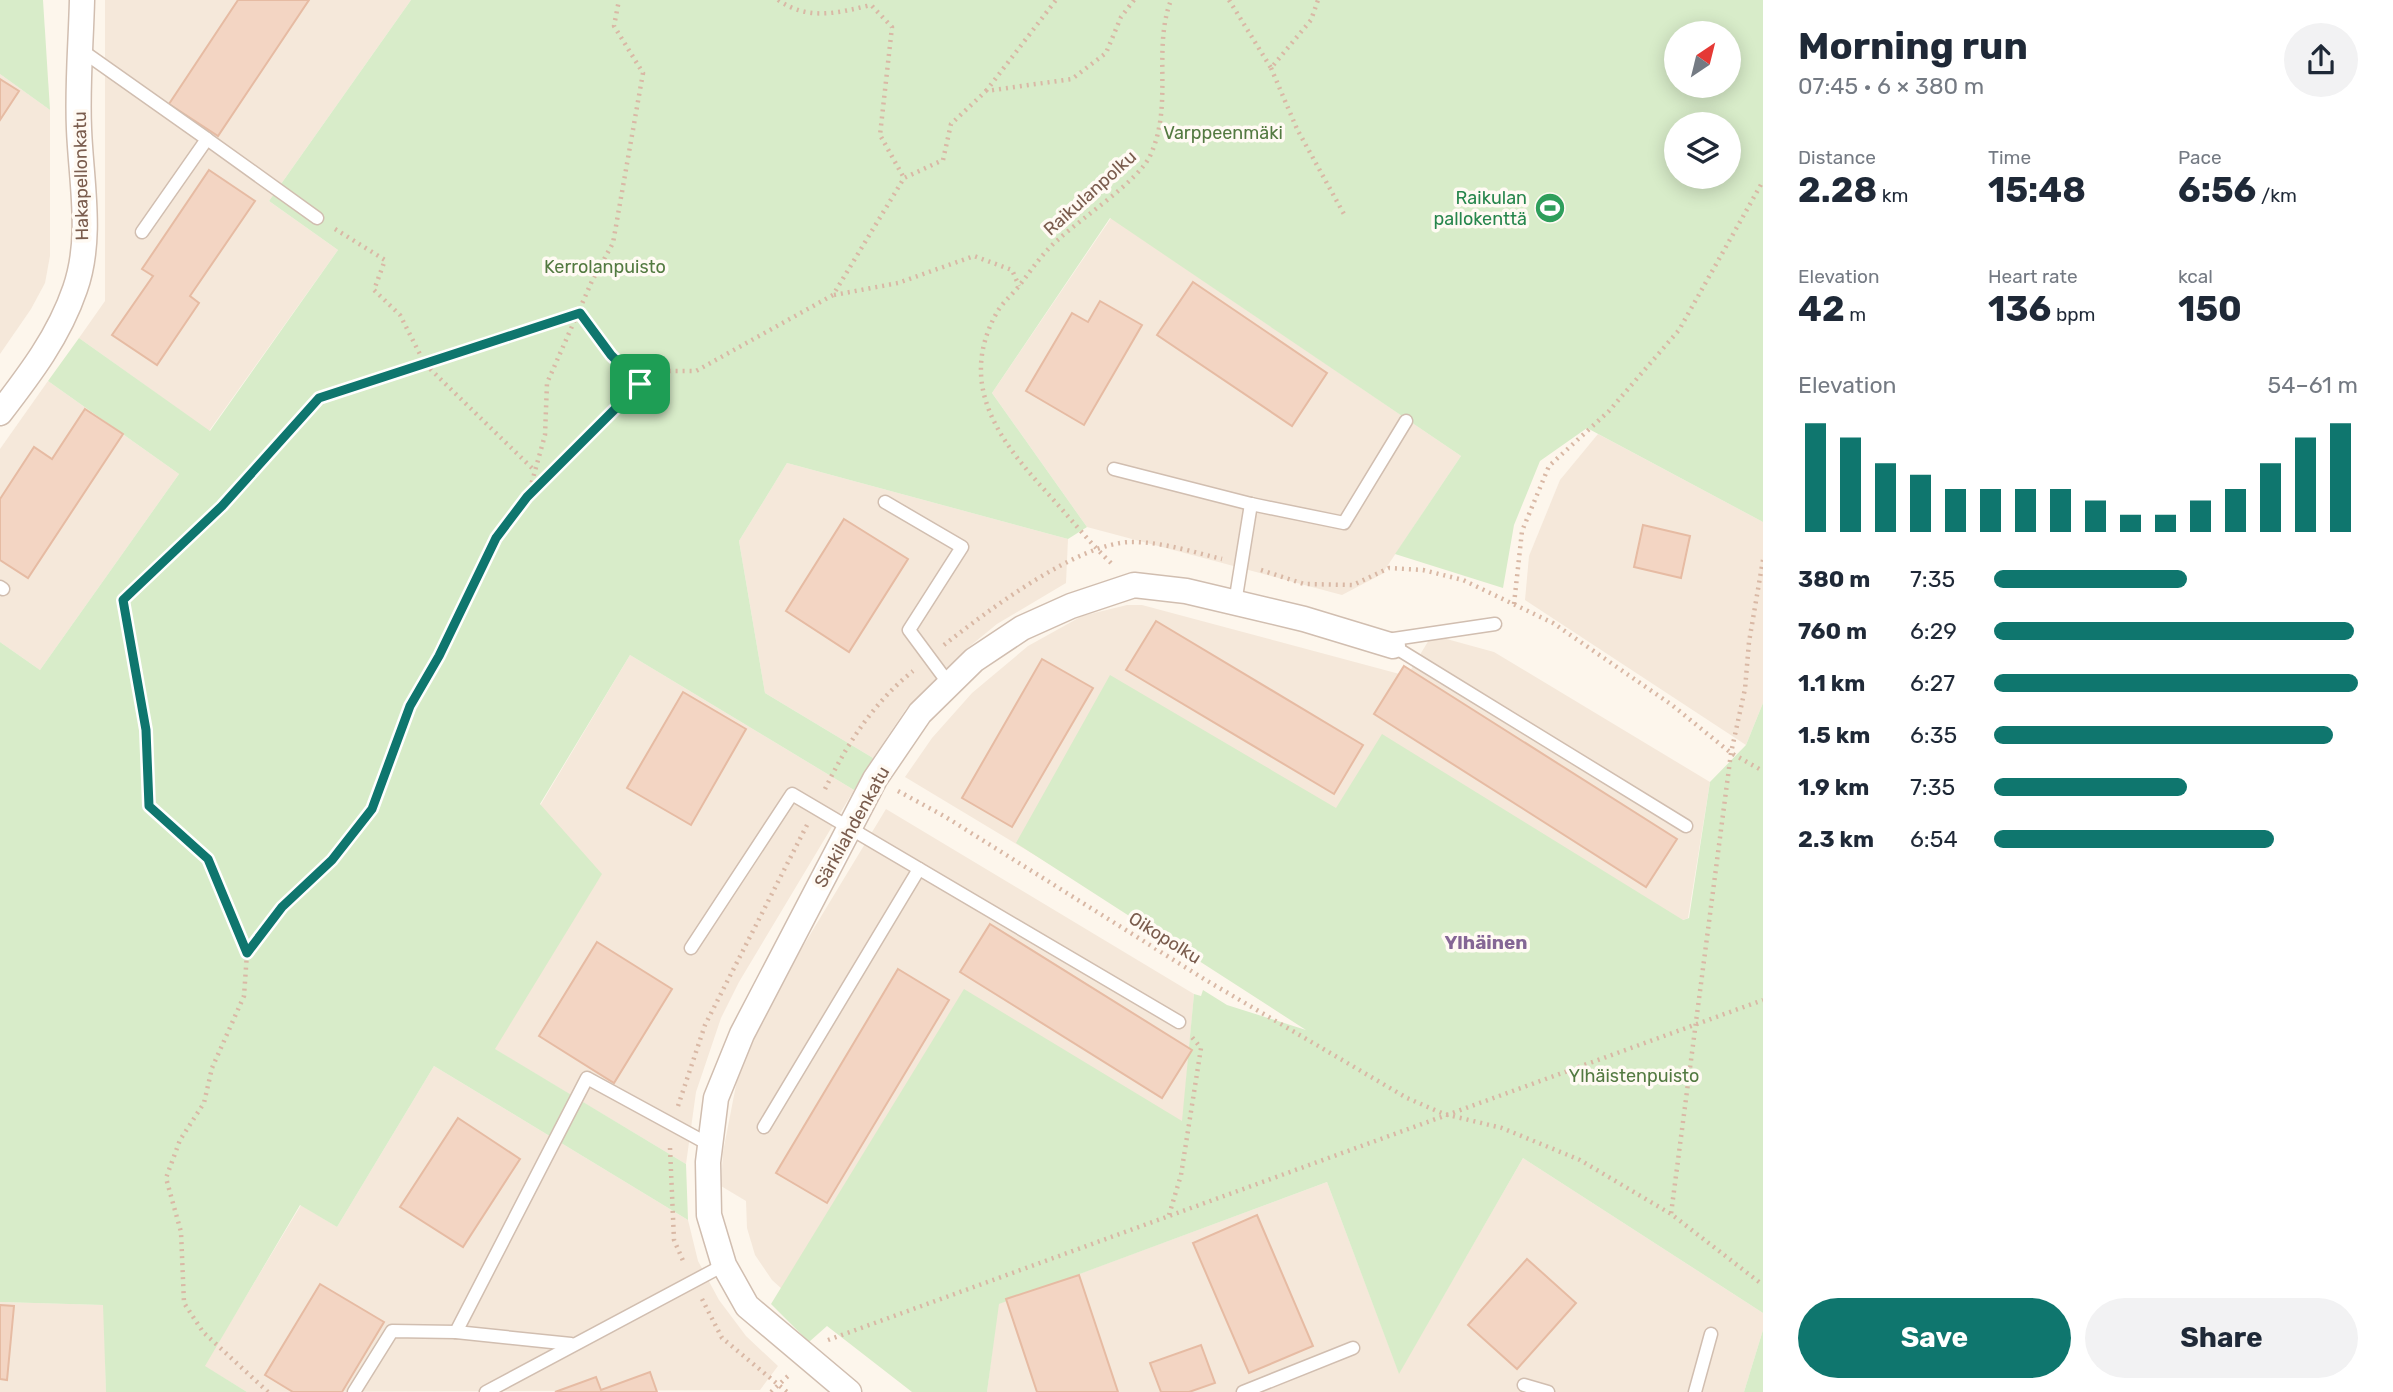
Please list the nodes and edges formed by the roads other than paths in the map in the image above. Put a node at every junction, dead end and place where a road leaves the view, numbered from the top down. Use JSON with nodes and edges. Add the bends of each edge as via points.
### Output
{"nodes":[{"id":1,"x":82,"y":0,"type":"edge"},
{"id":2,"x":81,"y":50,"type":"junction"},
{"id":3,"x":207,"y":139,"type":"junction"},
{"id":4,"x":317,"y":218,"type":"road end"},
{"id":5,"x":142,"y":232,"type":"dead end"},
{"id":6,"x":0,"y":413,"type":"edge"},
{"id":7,"x":1406,"y":421,"type":"dead end"},
{"id":8,"x":1114,"y":469,"type":"dead end"},
{"id":9,"x":885,"y":502,"type":"dead end"},
{"id":10,"x":1251,"y":504,"type":"junction"},
{"id":11,"x":1235,"y":603,"type":"junction"},
{"id":12,"x":1495,"y":624,"type":"dead end"},
{"id":13,"x":1386,"y":644,"type":"junction"},
{"id":14,"x":949,"y":684,"type":"junction"},
{"id":15,"x":1686,"y":826,"type":"dead end"},
{"id":16,"x":849,"y":828,"type":"junction"},
{"id":17,"x":919,"y":869,"type":"junction"},
{"id":18,"x":691,"y":948,"type":"dead end"},
{"id":19,"x":1179,"y":1022,"type":"road end"},
{"id":20,"x":764,"y":1127,"type":"dead end"},
{"id":21,"x":710,"y":1145,"type":"junction"},
{"id":22,"x":724,"y":1265,"type":"junction"},
{"id":23,"x":456,"y":1332,"type":"junction"},
{"id":24,"x":1711,"y":1334,"type":"dead end"},
{"id":25,"x":572,"y":1344,"type":"junction"},
{"id":26,"x":1353,"y":1348,"type":"dead end"},
{"id":27,"x":1524,"y":1385,"type":"dead end"},
{"id":28,"x":354,"y":1392,"type":"edge"},
{"id":29,"x":486,"y":1392,"type":"edge"},
{"id":30,"x":849,"y":1392,"type":"edge"},
{"id":31,"x":1243,"y":1392,"type":"edge"},
{"id":32,"x":1548,"y":1392,"type":"edge"},
{"id":33,"x":1695,"y":1392,"type":"edge"}],
"edges":[{"from":1,"to":2,"type":"street","name":"Hakapellonkatu"},
{"from":2,"to":3,"type":"lane"},
{"from":2,"to":6,"type":"street","name":"Hakapellonkatu","via":[[79,127],[85,204],[76,287],[38,364]]},
{"from":3,"to":4,"type":"lane"},
{"from":3,"to":5,"type":"lane"},
{"from":7,"to":10,"type":"lane","via":[[1344,523]]},
{"from":8,"to":10,"type":"lane"},
{"from":9,"to":14,"type":"lane","via":[[962,548],[909,630]]},
{"from":10,"to":11,"type":"lane"},
{"from":11,"to":13,"type":"street","name":"Särkilahdenkatu"},
{"from":11,"to":14,"type":"street","name":"Särkilahdenkatu","via":[[1134,584],[1022,628],[974,660]]},
{"from":12,"to":13,"type":"lane"},
{"from":13,"to":15,"type":"lane"},
{"from":14,"to":16,"type":"street","name":"Särkilahdenkatu","via":[[920,713],[875,779]]},
{"from":16,"to":17,"type":"lane"},
{"from":16,"to":18,"type":"lane","via":[[792,794]]},
{"from":16,"to":21,"type":"street","name":"Särkilahdenkatu","via":[[742,1034],[716,1098]]},
{"from":17,"to":19,"type":"lane"},
{"from":17,"to":20,"type":"lane"},
{"from":21,"to":22,"type":"street","name":"Särkilahdenkatu","via":[[709,1215]]},
{"from":21,"to":23,"type":"lane","via":[[587,1078]]},
{"from":22,"to":25,"type":"lane"},
{"from":22,"to":30,"type":"street","name":"Särkilahdenkatu","via":[[747,1306]]},
{"from":23,"to":25,"type":"lane"},
{"from":23,"to":28,"type":"lane","via":[[392,1331]]},
{"from":24,"to":33,"type":"lane"},
{"from":25,"to":29,"type":"lane"},
{"from":26,"to":31,"type":"lane"},
{"from":27,"to":32,"type":"lane"}]}
